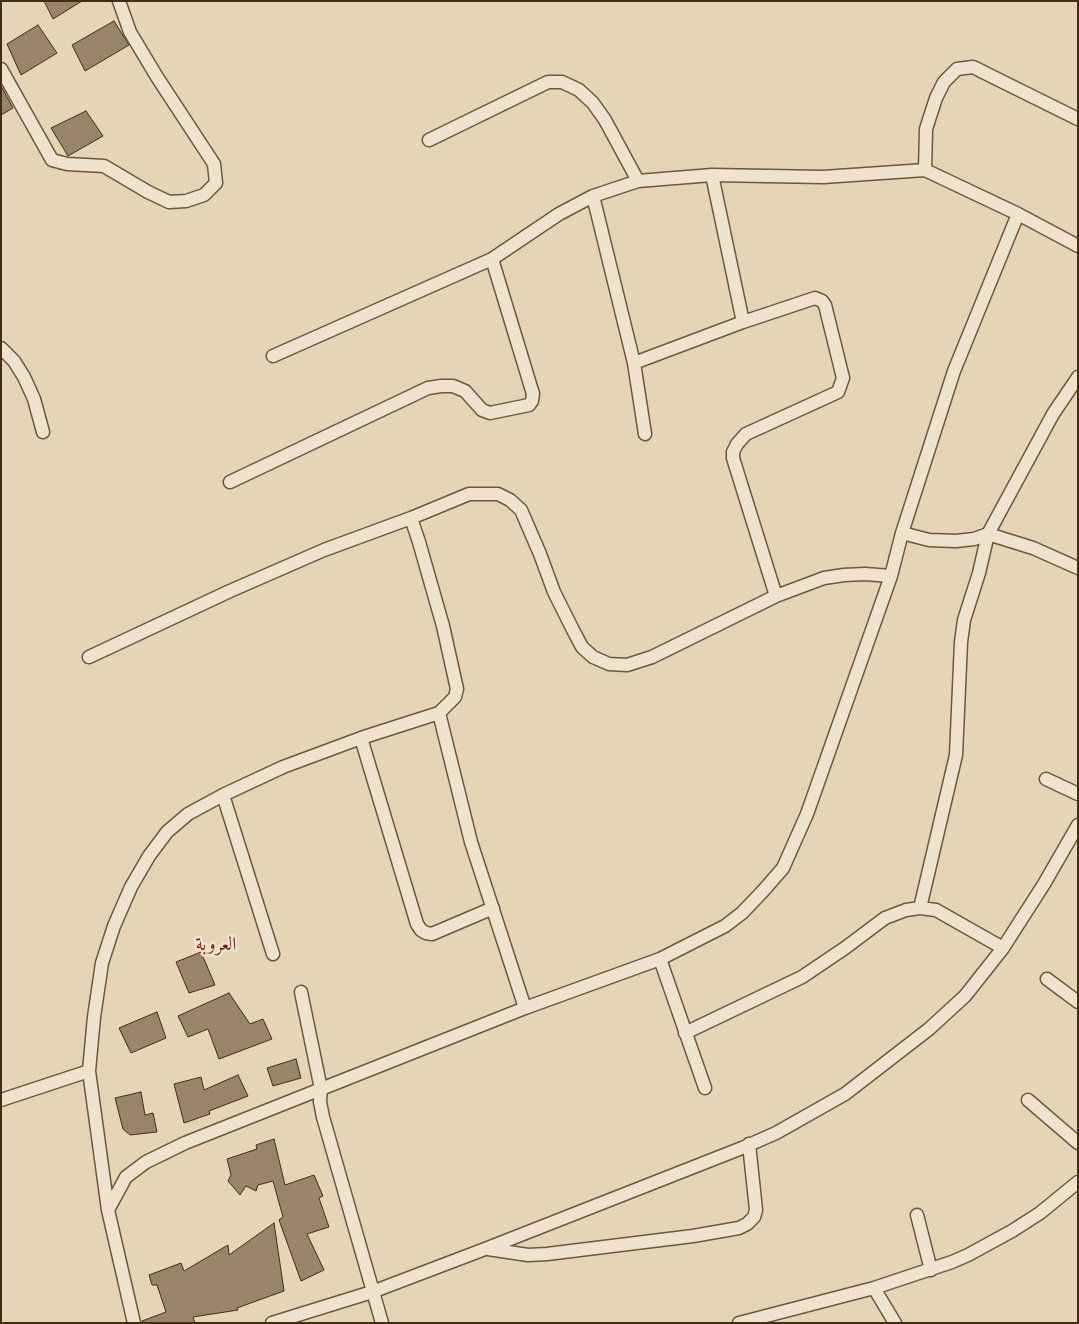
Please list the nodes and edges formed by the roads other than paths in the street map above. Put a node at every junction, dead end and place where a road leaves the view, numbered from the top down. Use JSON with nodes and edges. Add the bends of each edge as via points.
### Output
{"nodes":[{"id":1,"x":118,"y":1,"type":"edge"},
{"id":2,"x":1,"y":70,"type":"edge"},
{"id":3,"x":1078,"y":119,"type":"edge"},
{"id":4,"x":429,"y":140,"type":"dead end"},
{"id":5,"x":925,"y":170,"type":"junction"},
{"id":6,"x":712,"y":174,"type":"junction"},
{"id":7,"x":638,"y":180,"type":"junction"},
{"id":8,"x":593,"y":196,"type":"junction"},
{"id":9,"x":1018,"y":214,"type":"junction"},
{"id":10,"x":1078,"y":246,"type":"edge"},
{"id":11,"x":492,"y":259,"type":"junction"},
{"id":12,"x":742,"y":322,"type":"junction"},
{"id":13,"x":1,"y":348,"type":"edge"},
{"id":14,"x":273,"y":356,"type":"dead end"},
{"id":15,"x":634,"y":363,"type":"junction"},
{"id":16,"x":1078,"y":378,"type":"edge"},
{"id":17,"x":43,"y":432,"type":"dead end"},
{"id":18,"x":645,"y":434,"type":"dead end"},
{"id":19,"x":230,"y":482,"type":"dead end"},
{"id":20,"x":411,"y":518,"type":"junction"},
{"id":21,"x":902,"y":533,"type":"junction"},
{"id":22,"x":988,"y":534,"type":"junction"},
{"id":23,"x":1078,"y":568,"type":"edge"},
{"id":24,"x":891,"y":576,"type":"junction"},
{"id":25,"x":776,"y":596,"type":"junction"},
{"id":26,"x":89,"y":657,"type":"dead end"},
{"id":27,"x":439,"y":713,"type":"junction"},
{"id":28,"x":361,"y":738,"type":"junction"},
{"id":29,"x":1046,"y":779,"type":"dead end"},
{"id":30,"x":1078,"y":794,"type":"edge"},
{"id":31,"x":223,"y":795,"type":"junction"},
{"id":32,"x":1077,"y":830,"type":"edge"},
{"id":33,"x":492,"y":908,"type":"junction"},
{"id":34,"x":920,"y":908,"type":"junction"},
{"id":35,"x":1003,"y":948,"type":"junction"},
{"id":36,"x":273,"y":954,"type":"dead end"},
{"id":37,"x":660,"y":959,"type":"junction"},
{"id":38,"x":1047,"y":979,"type":"dead end"},
{"id":39,"x":301,"y":992,"type":"dead end"},
{"id":40,"x":1078,"y":1002,"type":"edge"},
{"id":41,"x":525,"y":1008,"type":"junction"},
{"id":42,"x":685,"y":1033,"type":"junction"},
{"id":43,"x":89,"y":1071,"type":"junction"},
{"id":44,"x":705,"y":1088,"type":"dead end"},
{"id":45,"x":321,"y":1089,"type":"junction"},
{"id":46,"x":1,"y":1100,"type":"edge"},
{"id":47,"x":1028,"y":1100,"type":"dead end"},
{"id":48,"x":1078,"y":1143,"type":"edge"},
{"id":49,"x":749,"y":1144,"type":"junction"},
{"id":50,"x":1078,"y":1182,"type":"edge"},
{"id":51,"x":108,"y":1210,"type":"junction"},
{"id":52,"x":916,"y":1216,"type":"dead end"},
{"id":53,"x":485,"y":1249,"type":"junction"},
{"id":54,"x":931,"y":1270,"type":"junction"},
{"id":55,"x":874,"y":1288,"type":"junction"},
{"id":56,"x":372,"y":1292,"type":"junction"},
{"id":57,"x":134,"y":1323,"type":"edge"},
{"id":58,"x":272,"y":1323,"type":"edge"},
{"id":59,"x":382,"y":1323,"type":"edge"},
{"id":60,"x":738,"y":1323,"type":"edge"},
{"id":61,"x":895,"y":1323,"type":"edge"}],
"edges":[{"from":1,"to":2,"type":"street","via":[[134,39],[214,164],[216,183],[204,195],[169,202],[104,166],[52,160]]},
{"from":3,"to":5,"type":"street","via":[[973,67],[957,69],[944,82],[926,128]]},
{"from":4,"to":7,"type":"street","via":[[548,82],[562,82],[579,90],[593,104]]},
{"from":5,"to":6,"type":"street","via":[[823,177]]},
{"from":5,"to":9,"type":"street"},
{"from":6,"to":7,"type":"street"},
{"from":6,"to":12,"type":"street"},
{"from":7,"to":8,"type":"street"},
{"from":8,"to":11,"type":"street","via":[[559,214]]},
{"from":8,"to":15,"type":"street"},
{"from":9,"to":10,"type":"street"},
{"from":9,"to":21,"type":"street","via":[[954,371]]},
{"from":11,"to":14,"type":"street"},
{"from":11,"to":19,"type":"street","via":[[533,394],[529,405],[490,414],[465,391],[453,386],[428,388]]},
{"from":12,"to":15,"type":"street"},
{"from":12,"to":25,"type":"street","via":[[820,299],[825,305],[843,378],[838,392],[746,434],[733,452],[732,458]]},
{"from":13,"to":17,"type":"street","via":[[24,377]]},
{"from":15,"to":18,"type":"street"},
{"from":16,"to":22,"type":"street","via":[[1053,414]]},
{"from":20,"to":25,"type":"street","via":[[468,494],[498,494],[510,500],[521,510],[554,592],[582,647],[593,657],[610,664],[627,665],[652,657]]},
{"from":20,"to":26,"type":"street","via":[[324,550]]},
{"from":20,"to":27,"type":"street","via":[[443,626],[457,689],[455,696]]},
{"from":21,"to":22,"type":"street","via":[[928,540],[956,541]]},
{"from":21,"to":24,"type":"street"},
{"from":22,"to":23,"type":"street","via":[[1033,548]]},
{"from":22,"to":34,"type":"street","via":[[964,620],[956,755]]},
{"from":24,"to":25,"type":"street","via":[[865,574],[824,578]]},
{"from":24,"to":37,"type":"street","via":[[807,814],[783,868],[742,913],[725,926]]},
{"from":27,"to":28,"type":"street"},
{"from":27,"to":33,"type":"street","via":[[471,842]]},
{"from":28,"to":31,"type":"street","via":[[283,767]]},
{"from":28,"to":33,"type":"street","via":[[421,930],[432,934]]},
{"from":29,"to":30,"type":"street"},
{"from":31,"to":36,"type":"street"},
{"from":31,"to":43,"type":"street","via":[[188,814],[167,832],[132,887],[102,963]]},
{"from":32,"to":35,"type":"street"},
{"from":33,"to":41,"type":"street"},
{"from":34,"to":35,"type":"street","via":[[942,912]]},
{"from":34,"to":42,"type":"street","via":[[890,916],[802,977]]},
{"from":35,"to":49,"type":"street","via":[[965,996],[882,1066],[813,1113]]},
{"from":37,"to":41,"type":"street"},
{"from":37,"to":42,"type":"street"},
{"from":38,"to":40,"type":"street"},
{"from":39,"to":45,"type":"street"},
{"from":41,"to":45,"type":"street"},
{"from":42,"to":44,"type":"street"},
{"from":43,"to":46,"type":"street"},
{"from":43,"to":51,"type":"street"},
{"from":45,"to":51,"type":"street","via":[[185,1143],[146,1162],[121,1183]]},
{"from":45,"to":56,"type":"street","via":[[323,1117]]},
{"from":47,"to":48,"type":"street"},
{"from":49,"to":53,"type":"street"},
{"from":49,"to":53,"type":"street","via":[[756,1210],[748,1224],[739,1228],[547,1254],[528,1255]]},
{"from":50,"to":54,"type":"street","via":[[1012,1231],[968,1255]]},
{"from":51,"to":57,"type":"street"},
{"from":52,"to":54,"type":"street"},
{"from":53,"to":56,"type":"street"},
{"from":54,"to":55,"type":"street"},
{"from":55,"to":60,"type":"street"},
{"from":55,"to":61,"type":"street"},
{"from":56,"to":58,"type":"street"},
{"from":56,"to":59,"type":"street"}]}
